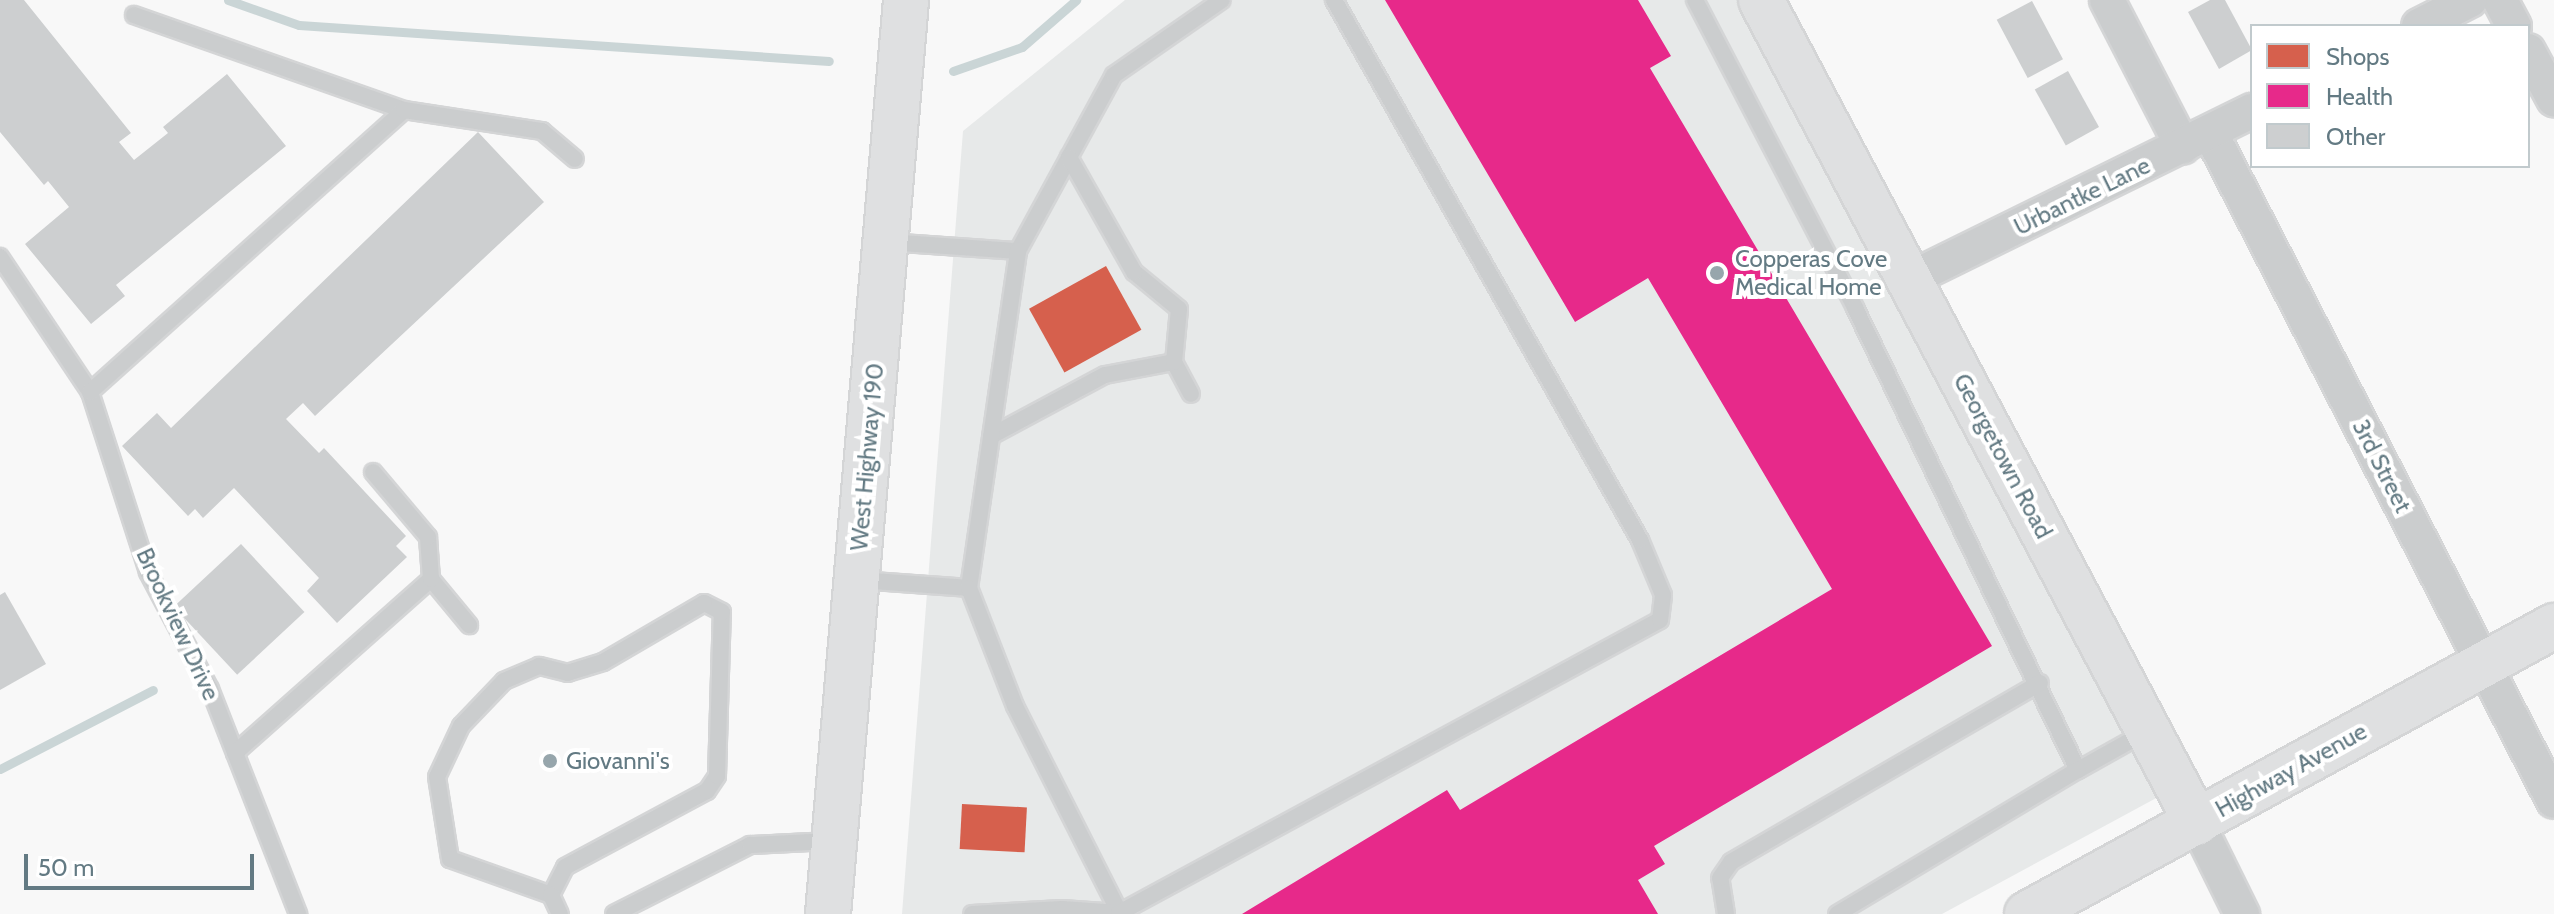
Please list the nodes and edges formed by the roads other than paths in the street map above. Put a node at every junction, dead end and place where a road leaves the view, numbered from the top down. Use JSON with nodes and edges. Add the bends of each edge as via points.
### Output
{"nodes":[{"id":1,"x":906,"y":0,"type":"edge"},
{"id":2,"x":1222,"y":0,"type":"edge"},
{"id":3,"x":1334,"y":0,"type":"edge"},
{"id":4,"x":1695,"y":0,"type":"edge"},
{"id":5,"x":1761,"y":0,"type":"edge"},
{"id":6,"x":2107,"y":0,"type":"edge"},
{"id":7,"x":2470,"y":0,"type":"edge"},
{"id":8,"x":2500,"y":0,"type":"edge"},
{"id":9,"x":134,"y":15,"type":"dead end"},
{"id":10,"x":2423,"y":24,"type":"edge"},
{"id":11,"x":2513,"y":24,"type":"edge"},
{"id":12,"x":2530,"y":55,"type":"edge"},
{"id":13,"x":2554,"y":99,"type":"edge"},
{"id":14,"x":404,"y":110,"type":"junction"},
{"id":15,"x":2250,"y":112,"type":"edge"},
{"id":16,"x":2197,"y":140,"type":"junction"},
{"id":17,"x":1069,"y":157,"type":"junction"},
{"id":18,"x":575,"y":159,"type":"dead end"},
{"id":19,"x":885,"y":242,"type":"junction"},
{"id":20,"x":1018,"y":251,"type":"junction"},
{"id":21,"x":0,"y":257,"type":"edge"},
{"id":22,"x":1910,"y":279,"type":"junction"},
{"id":23,"x":1174,"y":362,"type":"junction"},
{"id":24,"x":90,"y":392,"type":"junction"},
{"id":25,"x":1191,"y":394,"type":"dead end"},
{"id":26,"x":991,"y":436,"type":"junction"},
{"id":27,"x":373,"y":472,"type":"dead end"},
{"id":28,"x":431,"y":579,"type":"junction"},
{"id":29,"x":857,"y":580,"type":"junction"},
{"id":30,"x":969,"y":588,"type":"junction"},
{"id":31,"x":469,"y":625,"type":"dead end"},
{"id":32,"x":2554,"y":626,"type":"edge"},
{"id":33,"x":2482,"y":662,"type":"junction"},
{"id":34,"x":2040,"y":683,"type":"junction"},
{"id":35,"x":2147,"y":731,"type":"junction"},
{"id":36,"x":235,"y":753,"type":"junction"},
{"id":37,"x":2078,"y":770,"type":"junction"},
{"id":38,"x":2554,"y":801,"type":"edge"},
{"id":39,"x":2197,"y":823,"type":"junction"},
{"id":40,"x":835,"y":841,"type":"junction"},
{"id":41,"x":551,"y":895,"type":"junction"},
{"id":42,"x":1119,"y":913,"type":"edge"},
{"id":43,"x":298,"y":914,"type":"edge"},
{"id":44,"x":560,"y":914,"type":"edge"},
{"id":45,"x":614,"y":914,"type":"edge"},
{"id":46,"x":828,"y":914,"type":"edge"},
{"id":47,"x":972,"y":914,"type":"edge"},
{"id":48,"x":1726,"y":914,"type":"edge"},
{"id":49,"x":1837,"y":914,"type":"edge"},
{"id":50,"x":2027,"y":914,"type":"edge"},
{"id":51,"x":2242,"y":914,"type":"edge"}],
"edges":[{"from":1,"to":19,"type":"street","name":"West Highway 190"},
{"from":2,"to":17,"type":"lane","via":[[1114,75]]},
{"from":3,"to":42,"type":"lane","via":[[1640,540],[1663,595],[1660,620]]},
{"from":4,"to":34,"type":"lane"},
{"from":5,"to":22,"type":"street","name":"Georgetown Road"},
{"from":6,"to":16,"type":"street","name":"3rd Street"},
{"from":7,"to":10,"type":"street"},
{"from":8,"to":11,"type":"street"},
{"from":9,"to":14,"type":"lane"},
{"from":12,"to":13,"type":"street"},
{"from":14,"to":18,"type":"lane","via":[[542,131]]},
{"from":14,"to":24,"type":"lane"},
{"from":15,"to":16,"type":"street","name":"Urbantke Lane"},
{"from":16,"to":22,"type":"street","name":"Urbantke Lane"},
{"from":16,"to":33,"type":"street","name":"3rd Street"},
{"from":17,"to":20,"type":"lane"},
{"from":17,"to":23,"type":"lane","via":[[1134,272],[1179,309]]},
{"from":19,"to":20,"type":"lane"},
{"from":19,"to":29,"type":"street","name":"West Highway 190"},
{"from":20,"to":26,"type":"lane"},
{"from":21,"to":24,"type":"lane","name":"Brookview Drive"},
{"from":22,"to":35,"type":"street","name":"Georgetown Road"},
{"from":23,"to":25,"type":"lane"},
{"from":23,"to":26,"type":"lane","via":[[1105,375]]},
{"from":24,"to":36,"type":"lane","name":"Brookview Drive","via":[[148,572],[210,689]]},
{"from":26,"to":30,"type":"lane"},
{"from":27,"to":28,"type":"lane","via":[[428,537]]},
{"from":28,"to":31,"type":"lane"},
{"from":28,"to":36,"type":"lane"},
{"from":29,"to":30,"type":"lane"},
{"from":29,"to":40,"type":"street","name":"West Highway 190"},
{"from":30,"to":42,"type":"lane","via":[[1015,706]]},
{"from":32,"to":33,"type":"street","name":"Highway Avenue"},
{"from":33,"to":38,"type":"street","name":"3rd Street"},
{"from":33,"to":39,"type":"street","name":"Highway Avenue"},
{"from":34,"to":37,"type":"lane"},
{"from":34,"to":48,"type":"lane","via":[[1731,862],[1720,878]]},
{"from":35,"to":37,"type":"lane"},
{"from":35,"to":39,"type":"street","name":"Georgetown Road"},
{"from":36,"to":43,"type":"lane","name":"Brookview Drive"},
{"from":37,"to":49,"type":"lane"},
{"from":39,"to":50,"type":"street","name":"Highway Avenue"},
{"from":39,"to":51,"type":"street","name":"Georgetown Road"},
{"from":40,"to":45,"type":"lane","via":[[750,845]]},
{"from":40,"to":46,"type":"street","name":"West Highway 190"},
{"from":41,"to":41,"type":"lane","via":[[565,867],[707,791],[717,776],[722,612],[704,603],[603,662],[568,673],[539,666],[504,681],[461,726],[437,777],[450,859]]},
{"from":41,"to":44,"type":"lane"},
{"from":42,"to":47,"type":"lane","via":[[1062,909]]}]}
